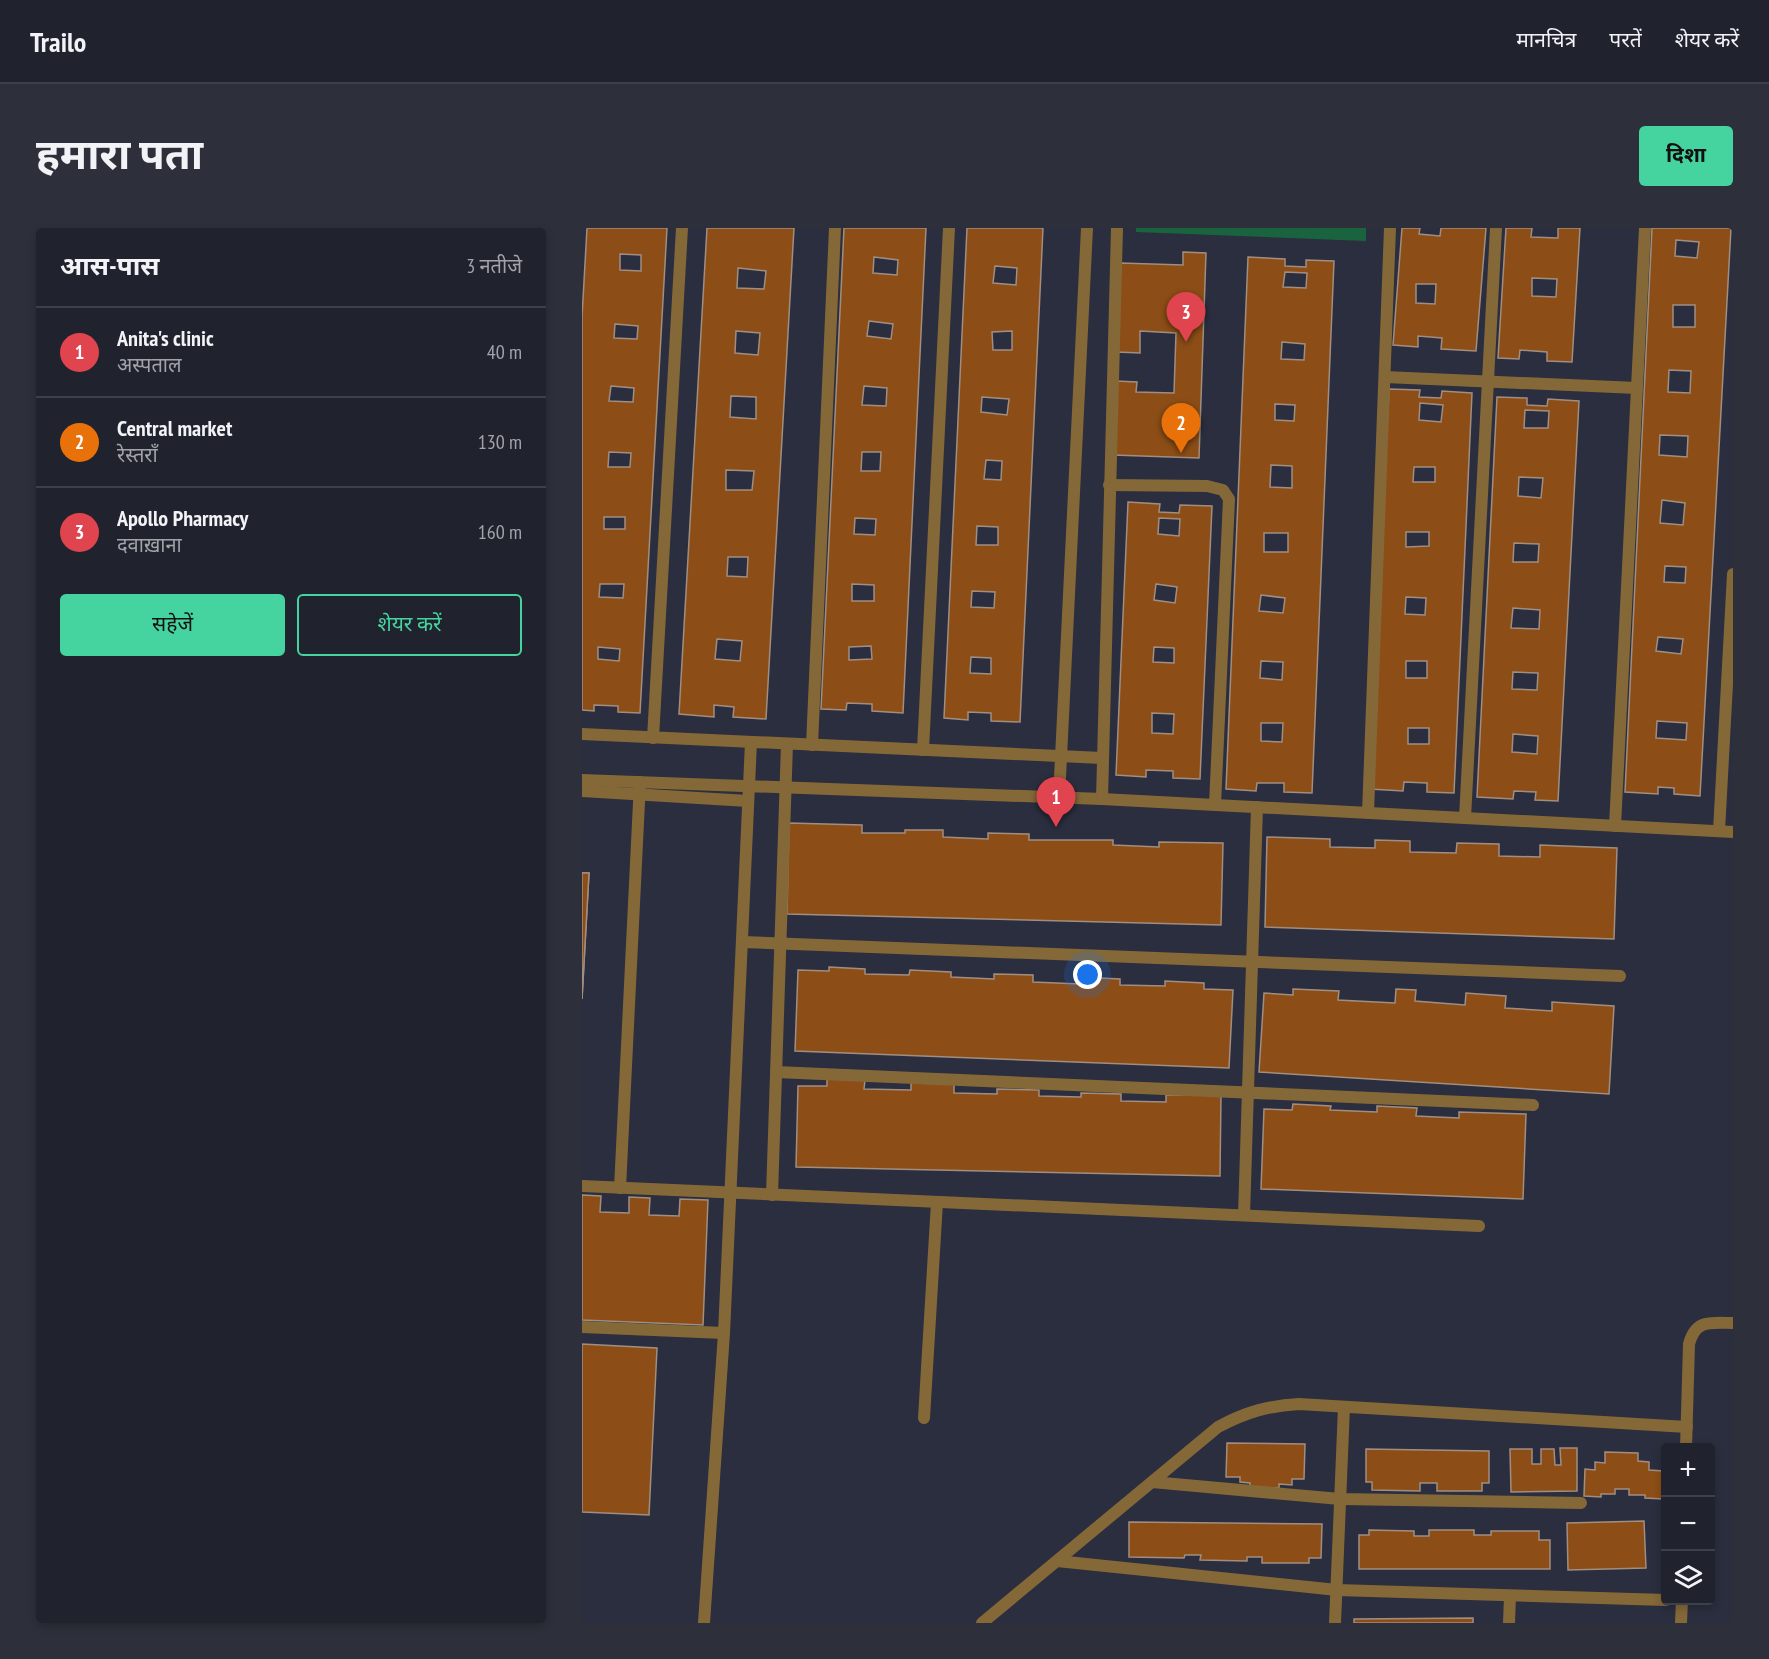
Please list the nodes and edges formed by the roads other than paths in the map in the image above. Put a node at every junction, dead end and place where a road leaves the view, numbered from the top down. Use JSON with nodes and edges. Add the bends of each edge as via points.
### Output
{"nodes":[{"id":1,"x":682,"y":228,"type":"edge"},
{"id":2,"x":835,"y":228,"type":"edge"},
{"id":3,"x":949,"y":228,"type":"edge"},
{"id":4,"x":1087,"y":228,"type":"edge"},
{"id":5,"x":1117,"y":228,"type":"edge"},
{"id":6,"x":1390,"y":228,"type":"edge"},
{"id":7,"x":1496,"y":228,"type":"edge"},
{"id":8,"x":1645,"y":228,"type":"edge"},
{"id":9,"x":1385,"y":377,"type":"junction"},
{"id":10,"x":1488,"y":382,"type":"junction"},
{"id":11,"x":1637,"y":388,"type":"junction"},
{"id":12,"x":1109,"y":485,"type":"junction"},
{"id":13,"x":1733,"y":574,"type":"edge"},
{"id":14,"x":582,"y":734,"type":"edge"},
{"id":15,"x":653,"y":738,"type":"junction"},
{"id":16,"x":751,"y":742,"type":"junction"},
{"id":17,"x":787,"y":744,"type":"junction"},
{"id":18,"x":812,"y":745,"type":"junction"},
{"id":19,"x":923,"y":750,"type":"junction"},
{"id":20,"x":1061,"y":756,"type":"junction"},
{"id":21,"x":1102,"y":758,"type":"junction"},
{"id":22,"x":582,"y":780,"type":"edge"},
{"id":23,"x":749,"y":786,"type":"junction"},
{"id":24,"x":786,"y":787,"type":"junction"},
{"id":25,"x":640,"y":788,"type":"junction"},
{"id":26,"x":582,"y":791,"type":"edge"},
{"id":27,"x":1059,"y":798,"type":"junction"},
{"id":28,"x":1102,"y":799,"type":"junction"},
{"id":29,"x":748,"y":801,"type":"junction"},
{"id":30,"x":1215,"y":805,"type":"junction"},
{"id":31,"x":1257,"y":807,"type":"junction"},
{"id":32,"x":1368,"y":813,"type":"junction"},
{"id":33,"x":1465,"y":818,"type":"junction"},
{"id":34,"x":1615,"y":826,"type":"junction"},
{"id":35,"x":1719,"y":831,"type":"junction"},
{"id":36,"x":1733,"y":832,"type":"edge"},
{"id":37,"x":742,"y":942,"type":"junction"},
{"id":38,"x":780,"y":943,"type":"junction"},
{"id":39,"x":1252,"y":962,"type":"junction"},
{"id":40,"x":1620,"y":976,"type":"dead end"},
{"id":41,"x":776,"y":1072,"type":"junction"},
{"id":42,"x":1248,"y":1092,"type":"junction"},
{"id":43,"x":1533,"y":1105,"type":"dead end"},
{"id":44,"x":582,"y":1186,"type":"edge"},
{"id":45,"x":620,"y":1188,"type":"junction"},
{"id":46,"x":730,"y":1193,"type":"junction"},
{"id":47,"x":772,"y":1195,"type":"junction"},
{"id":48,"x":937,"y":1202,"type":"junction"},
{"id":49,"x":1244,"y":1215,"type":"junction"},
{"id":50,"x":1479,"y":1226,"type":"dead end"},
{"id":51,"x":1733,"y":1323,"type":"edge"},
{"id":52,"x":582,"y":1327,"type":"edge"},
{"id":53,"x":724,"y":1333,"type":"junction"},
{"id":54,"x":1344,"y":1407,"type":"junction"},
{"id":55,"x":924,"y":1418,"type":"dead end"},
{"id":56,"x":1687,"y":1427,"type":"junction"},
{"id":57,"x":1686,"y":1443,"type":"edge"},
{"id":58,"x":1152,"y":1482,"type":"junction"},
{"id":59,"x":1340,"y":1499,"type":"junction"},
{"id":60,"x":1581,"y":1503,"type":"dead end"},
{"id":61,"x":1057,"y":1561,"type":"junction"},
{"id":62,"x":1337,"y":1590,"type":"junction"},
{"id":63,"x":1510,"y":1596,"type":"junction"},
{"id":64,"x":1661,"y":1600,"type":"edge"},
{"id":65,"x":1682,"y":1605,"type":"edge"},
{"id":66,"x":704,"y":1623,"type":"edge"},
{"id":67,"x":982,"y":1623,"type":"edge"},
{"id":68,"x":1335,"y":1623,"type":"edge"},
{"id":69,"x":1509,"y":1623,"type":"edge"},
{"id":70,"x":1681,"y":1623,"type":"edge"}],
"edges":[{"from":1,"to":15,"type":"street"},
{"from":2,"to":18,"type":"street"},
{"from":3,"to":19,"type":"street"},
{"from":4,"to":20,"type":"street"},
{"from":5,"to":12,"type":"street"},
{"from":6,"to":9,"type":"street"},
{"from":7,"to":10,"type":"street"},
{"from":8,"to":11,"type":"street"},
{"from":9,"to":10,"type":"street"},
{"from":9,"to":32,"type":"street"},
{"from":10,"to":11,"type":"street"},
{"from":10,"to":33,"type":"street"},
{"from":11,"to":34,"type":"street"},
{"from":12,"to":21,"type":"street"},
{"from":12,"to":30,"type":"street","via":[[1207,486],[1223,490],[1229,499]]},
{"from":13,"to":35,"type":"street"},
{"from":14,"to":15,"type":"street"},
{"from":15,"to":16,"type":"street"},
{"from":16,"to":17,"type":"street"},
{"from":16,"to":23,"type":"street"},
{"from":17,"to":18,"type":"street"},
{"from":17,"to":24,"type":"street"},
{"from":18,"to":19,"type":"street"},
{"from":19,"to":20,"type":"street"},
{"from":20,"to":21,"type":"street"},
{"from":20,"to":27,"type":"street"},
{"from":21,"to":28,"type":"street"},
{"from":22,"to":25,"type":"street"},
{"from":23,"to":24,"type":"street"},
{"from":23,"to":25,"type":"street"},
{"from":23,"to":29,"type":"street"},
{"from":24,"to":27,"type":"street"},
{"from":24,"to":38,"type":"street"},
{"from":25,"to":26,"type":"street"},
{"from":25,"to":29,"type":"street"},
{"from":25,"to":45,"type":"street"},
{"from":27,"to":28,"type":"street"},
{"from":28,"to":30,"type":"street"},
{"from":29,"to":37,"type":"street"},
{"from":30,"to":31,"type":"street"},
{"from":31,"to":32,"type":"street"},
{"from":31,"to":39,"type":"street"},
{"from":32,"to":33,"type":"street"},
{"from":33,"to":34,"type":"street"},
{"from":34,"to":35,"type":"street"},
{"from":35,"to":36,"type":"street"},
{"from":37,"to":38,"type":"street"},
{"from":37,"to":46,"type":"street"},
{"from":38,"to":39,"type":"street"},
{"from":38,"to":41,"type":"street"},
{"from":39,"to":40,"type":"street"},
{"from":39,"to":42,"type":"street"},
{"from":41,"to":42,"type":"street"},
{"from":41,"to":47,"type":"street"},
{"from":42,"to":43,"type":"street"},
{"from":42,"to":49,"type":"street"},
{"from":44,"to":45,"type":"street"},
{"from":45,"to":46,"type":"street"},
{"from":46,"to":47,"type":"street"},
{"from":46,"to":53,"type":"street"},
{"from":47,"to":48,"type":"street"},
{"from":48,"to":49,"type":"street"},
{"from":48,"to":55,"type":"street"},
{"from":49,"to":50,"type":"street"},
{"from":51,"to":56,"type":"street","via":[[1702,1324],[1692,1332]]},
{"from":52,"to":53,"type":"street"},
{"from":53,"to":66,"type":"street"},
{"from":54,"to":56,"type":"street"},
{"from":54,"to":58,"type":"street","via":[[1270,1406],[1240,1415],[1218,1427]]},
{"from":54,"to":59,"type":"street"},
{"from":56,"to":57,"type":"street"},
{"from":58,"to":59,"type":"street"},
{"from":58,"to":61,"type":"street"},
{"from":59,"to":60,"type":"street"},
{"from":59,"to":62,"type":"street"},
{"from":61,"to":62,"type":"street"},
{"from":61,"to":67,"type":"street"},
{"from":62,"to":63,"type":"street"},
{"from":62,"to":68,"type":"street"},
{"from":63,"to":64,"type":"street"},
{"from":63,"to":69,"type":"street"},
{"from":65,"to":70,"type":"street"}]}
